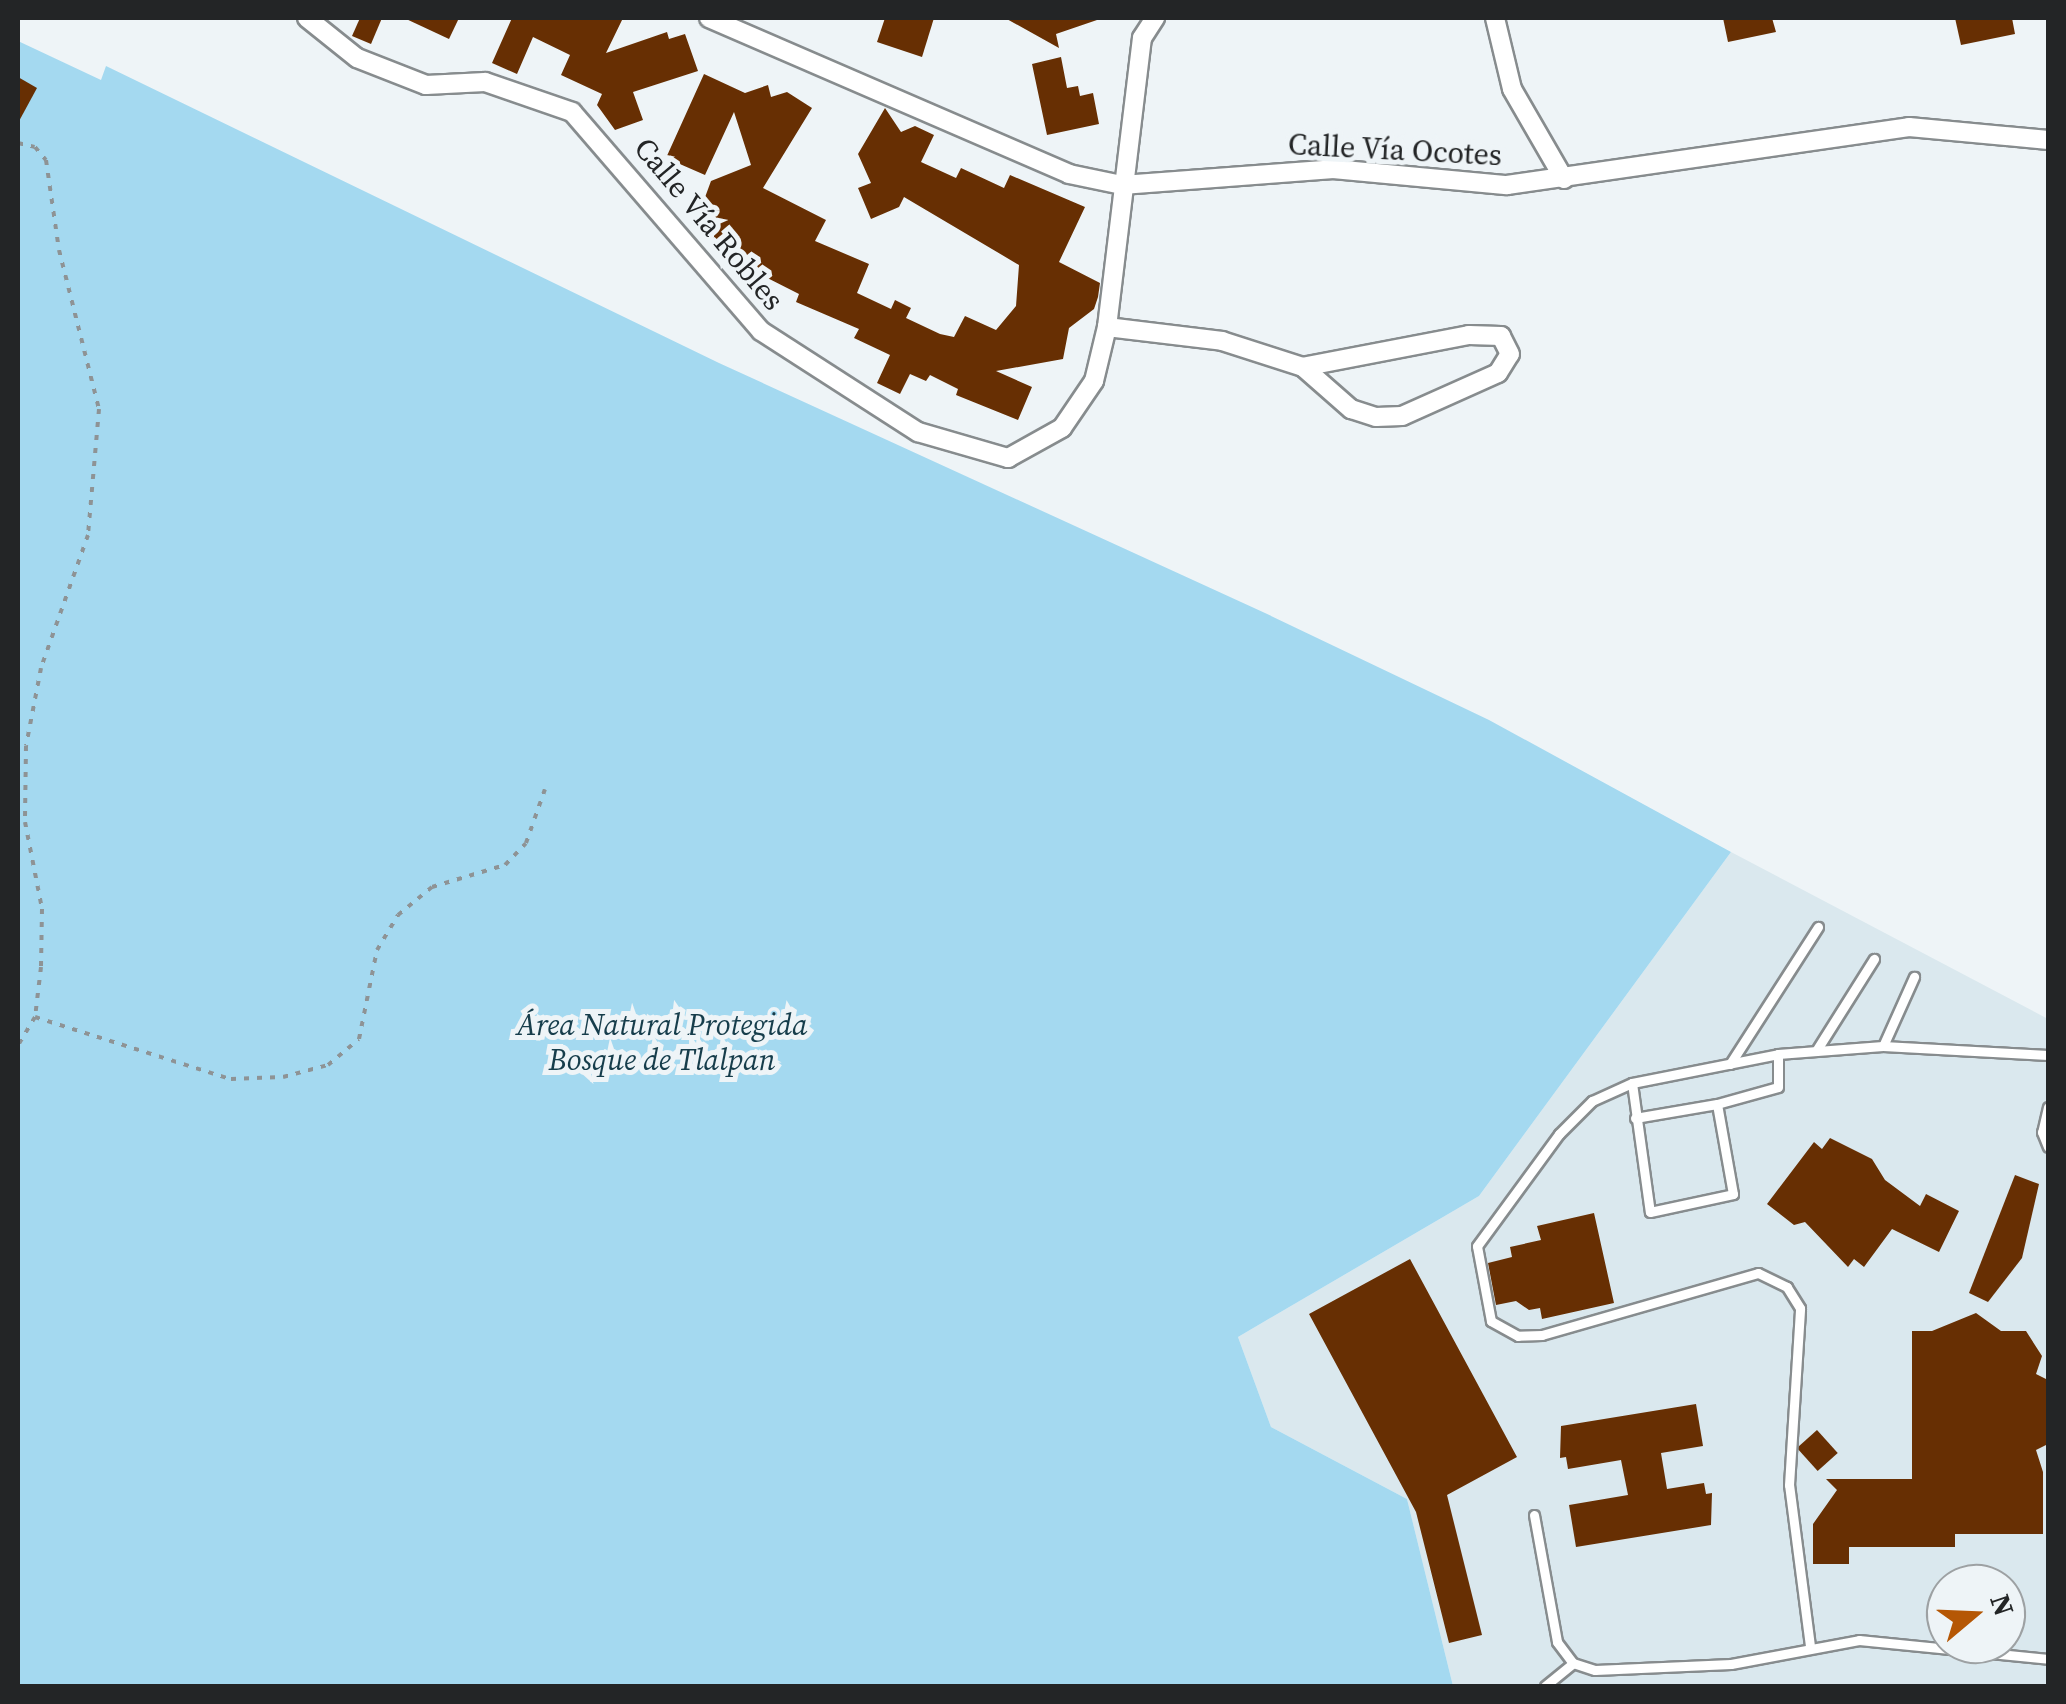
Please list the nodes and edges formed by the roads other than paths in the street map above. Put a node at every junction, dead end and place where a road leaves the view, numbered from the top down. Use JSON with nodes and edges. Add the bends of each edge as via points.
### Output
{"nodes":[{"id":1,"x":307,"y":18,"type":"edge"},
{"id":2,"x":709,"y":18,"type":"edge"},
{"id":3,"x":1155,"y":18,"type":"edge"},
{"id":4,"x":1494,"y":18,"type":"edge"},
{"id":5,"x":2048,"y":140,"type":"edge"},
{"id":6,"x":1564,"y":179,"type":"junction"},
{"id":7,"x":1122,"y":186,"type":"junction"},
{"id":8,"x":1108,"y":326,"type":"junction"},
{"id":9,"x":1304,"y":368,"type":"junction"},
{"id":10,"x":1818,"y":927,"type":"dead end"},
{"id":11,"x":1874,"y":959,"type":"dead end"},
{"id":12,"x":1914,"y":978,"type":"dead end"},
{"id":13,"x":1883,"y":1046,"type":"junction"},
{"id":14,"x":1816,"y":1051,"type":"junction"},
{"id":15,"x":1778,"y":1054,"type":"junction"},
{"id":16,"x":2048,"y":1055,"type":"edge"},
{"id":17,"x":1730,"y":1064,"type":"junction"},
{"id":18,"x":1632,"y":1083,"type":"junction"},
{"id":19,"x":1717,"y":1104,"type":"junction"},
{"id":20,"x":2048,"y":1108,"type":"edge"},
{"id":21,"x":1635,"y":1118,"type":"junction"},
{"id":22,"x":2048,"y":1147,"type":"edge"},
{"id":23,"x":1534,"y":1516,"type":"dead end"},
{"id":24,"x":1810,"y":1646,"type":"junction"},
{"id":25,"x":2048,"y":1658,"type":"edge"},
{"id":26,"x":1573,"y":1664,"type":"junction"},
{"id":27,"x":1545,"y":1686,"type":"edge"}],
"edges":[{"from":1,"to":8,"type":"street","name":"Calle Vía Robles","via":[[357,58],[426,85],[485,82],[572,112],[761,330],[918,432],[1008,458],[1062,428],[1094,381]]},
{"from":2,"to":7,"type":"street","name":"Calle Vía Ocotes","via":[[1069,174]]},
{"from":3,"to":7,"type":"street","name":"Calle Vía Robles","via":[[1142,38]]},
{"from":4,"to":6,"type":"street","via":[[1512,89]]},
{"from":5,"to":6,"type":"street","name":"Calle Vía Ocotes","via":[[1910,127]]},
{"from":6,"to":7,"type":"street","name":"Calle Vía Ocotes","via":[[1508,185],[1333,169]]},
{"from":7,"to":8,"type":"street","name":"Calle Vía Robles"},
{"from":8,"to":9,"type":"street","via":[[1222,341]]},
{"from":9,"to":9,"type":"street","via":[[1351,409],[1402,416],[1498,373],[1510,354],[1501,336],[1469,335]]},
{"from":10,"to":17,"type":"lane"},
{"from":11,"to":14,"type":"lane"},
{"from":12,"to":13,"type":"lane"},
{"from":13,"to":14,"type":"lane"},
{"from":13,"to":16,"type":"lane"},
{"from":14,"to":15,"type":"lane"},
{"from":15,"to":17,"type":"lane"},
{"from":15,"to":19,"type":"lane","via":[[1778,1087]]},
{"from":17,"to":18,"type":"lane"},
{"from":18,"to":21,"type":"lane"},
{"from":18,"to":24,"type":"lane","via":[[1592,1101],[1558,1134],[1477,1246],[1491,1321],[1518,1336],[1542,1335],[1758,1273],[1787,1287],[1800,1308],[1789,1485]]},
{"from":19,"to":21,"type":"lane"},
{"from":19,"to":21,"type":"lane","via":[[1733,1194],[1650,1212]]},
{"from":20,"to":22,"type":"lane","via":[[2042,1132]]},
{"from":23,"to":26,"type":"lane","via":[[1557,1642]]},
{"from":24,"to":25,"type":"lane","via":[[1859,1640]]},
{"from":24,"to":26,"type":"lane","via":[[1730,1664],[1627,1673]]},
{"from":26,"to":27,"type":"lane"}]}
